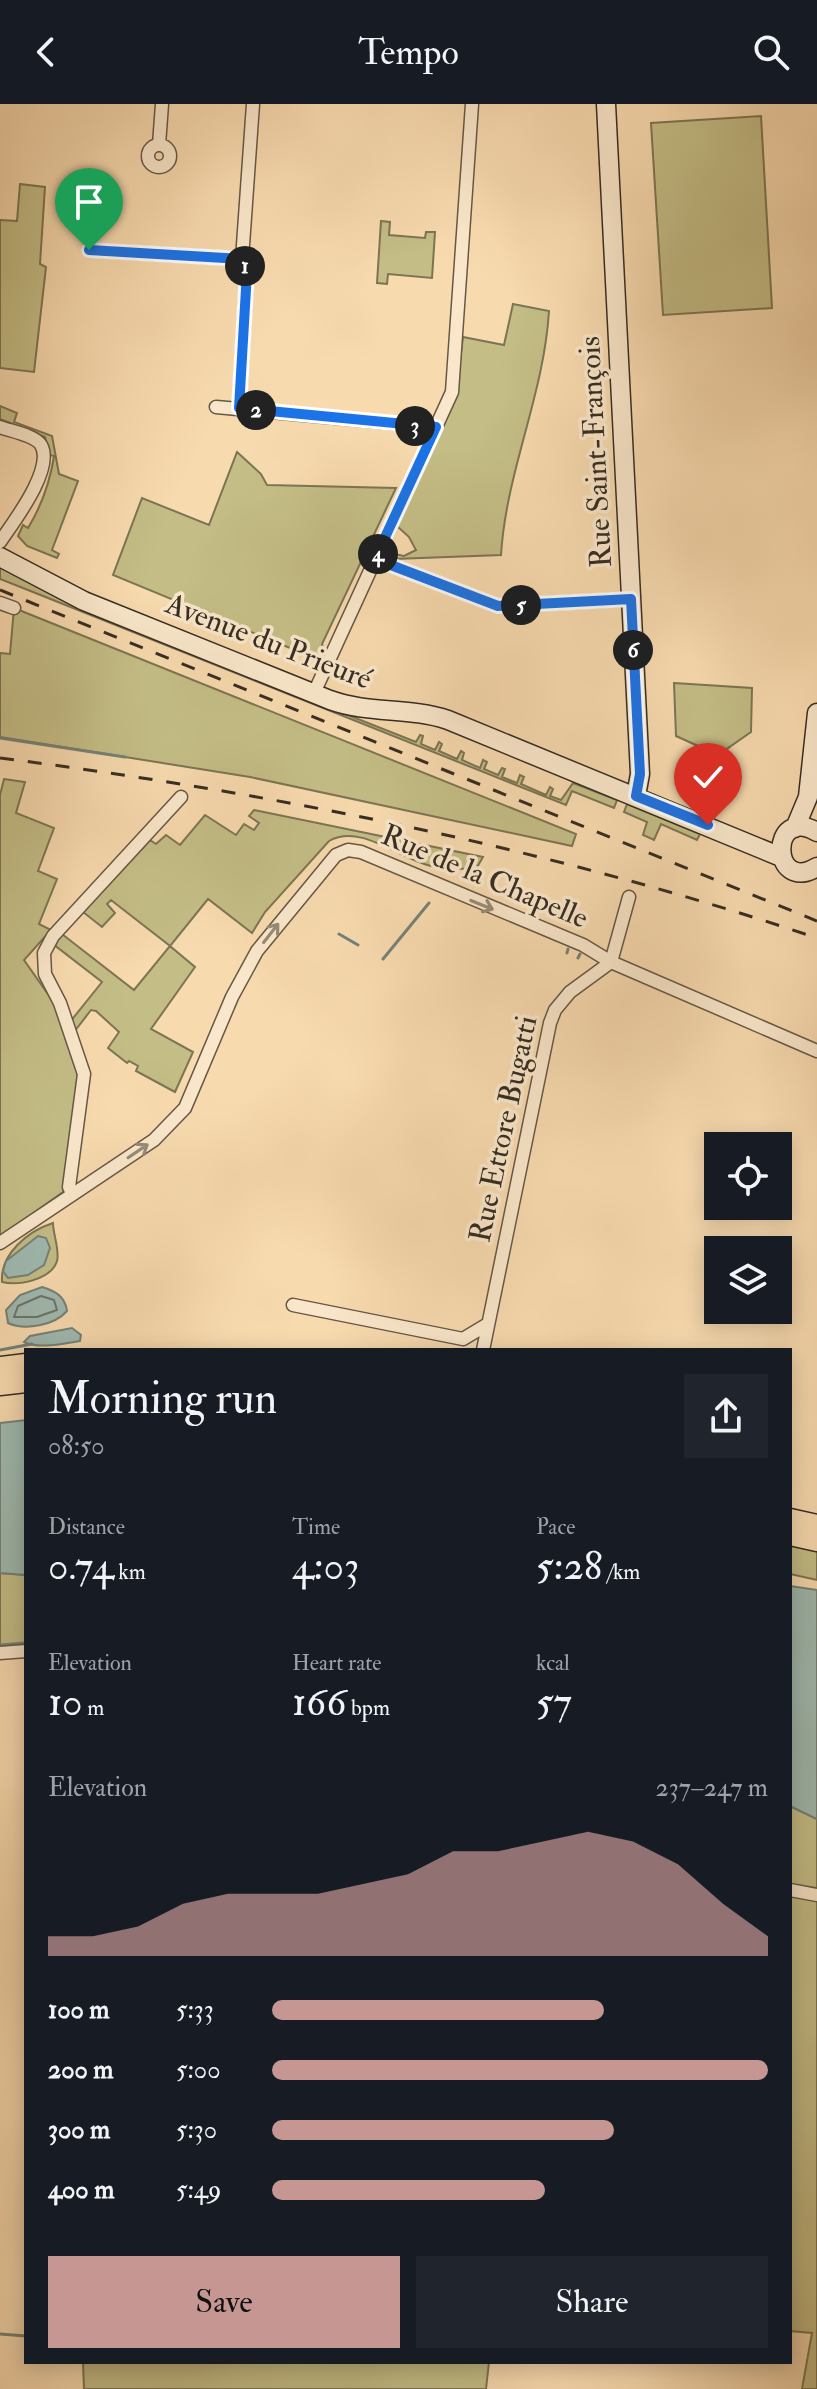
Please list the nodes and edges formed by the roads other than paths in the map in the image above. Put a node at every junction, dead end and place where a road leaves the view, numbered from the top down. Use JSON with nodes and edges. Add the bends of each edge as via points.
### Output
{"nodes":[{"id":1,"x":162,"y":104,"type":"edge"},
{"id":2,"x":253,"y":104,"type":"edge"},
{"id":3,"x":472,"y":104,"type":"edge"},
{"id":4,"x":606,"y":104,"type":"edge"},
{"id":5,"x":159,"y":145,"type":"dead end"},
{"id":6,"x":89,"y":250,"type":"dead end"},
{"id":7,"x":242,"y":259,"type":"junction"},
{"id":8,"x":216,"y":407,"type":"dead end"},
{"id":9,"x":239,"y":408,"type":"junction"},
{"id":10,"x":0,"y":427,"type":"edge"},
{"id":11,"x":436,"y":427,"type":"junction"},
{"id":12,"x":0,"y":542,"type":"edge"},
{"id":13,"x":0,"y":549,"type":"edge"},
{"id":14,"x":0,"y":557,"type":"edge"},
{"id":15,"x":375,"y":559,"type":"junction"},
{"id":16,"x":631,"y":599,"type":"junction"},
{"id":17,"x":0,"y":603,"type":"edge"},
{"id":18,"x":98,"y":605,"type":"junction"},
{"id":19,"x":14,"y":608,"type":"dead end"},
{"id":20,"x":314,"y":693,"type":"junction"},
{"id":21,"x":817,"y":721,"type":"edge"},
{"id":22,"x":636,"y":796,"type":"junction"},
{"id":23,"x":181,"y":797,"type":"dead end"},
{"id":24,"x":808,"y":797,"type":"junction"},
{"id":25,"x":791,"y":831,"type":"junction"},
{"id":26,"x":817,"y":831,"type":"edge"},
{"id":27,"x":736,"y":837,"type":"junction"},
{"id":28,"x":781,"y":857,"type":"junction"},
{"id":29,"x":817,"y":867,"type":"edge"},
{"id":30,"x":629,"y":897,"type":"dead end"},
{"id":31,"x":611,"y":962,"type":"junction"},
{"id":32,"x":817,"y":1051,"type":"edge"},
{"id":33,"x":72,"y":1193,"type":"junction"},
{"id":34,"x":0,"y":1243,"type":"edge"},
{"id":35,"x":293,"y":1305,"type":"dead end"},
{"id":36,"x":488,"y":1324,"type":"junction"},
{"id":37,"x":483,"y":1348,"type":"edge"},
{"id":38,"x":24,"y":1364,"type":"edge"},
{"id":39,"x":0,"y":1367,"type":"edge"},
{"id":40,"x":24,"y":1382,"type":"edge"},
{"id":41,"x":0,"y":1385,"type":"edge"},
{"id":42,"x":792,"y":1519,"type":"edge"},
{"id":43,"x":817,"y":1525,"type":"edge"},
{"id":44,"x":792,"y":1535,"type":"edge"},
{"id":45,"x":817,"y":1541,"type":"edge"},
{"id":46,"x":24,"y":1651,"type":"edge"},
{"id":47,"x":0,"y":1653,"type":"edge"},
{"id":48,"x":792,"y":1890,"type":"edge"},
{"id":49,"x":817,"y":1895,"type":"edge"}],
"edges":[{"from":1,"to":5,"type":"street"},
{"from":2,"to":7,"type":"street"},
{"from":3,"to":11,"type":"street","via":[[454,385]]},
{"from":4,"to":16,"type":"street","name":"Rue Saint-François"},
{"from":6,"to":7,"type":"street"},
{"from":7,"to":9,"type":"street","via":[[247,272]]},
{"from":8,"to":9,"type":"street"},
{"from":9,"to":11,"type":"street"},
{"from":10,"to":12,"type":"street","via":[[36,441],[42,454],[30,499]]},
{"from":11,"to":15,"type":"street"},
{"from":13,"to":18,"type":"street","name":"Avenue du Prieuré"},
{"from":14,"to":18,"type":"street","name":"Avenue du Prieuré"},
{"from":15,"to":16,"type":"street","via":[[498,606]]},
{"from":15,"to":20,"type":"street"},
{"from":16,"to":22,"type":"street","name":"Rue Saint-François","via":[[640,774]]},
{"from":17,"to":19,"type":"street"},
{"from":18,"to":20,"type":"street","name":"Avenue du Prieuré"},
{"from":20,"to":22,"type":"street","name":"Avenue du Prieuré","via":[[362,710],[437,716]]},
{"from":21,"to":24,"type":"street"},
{"from":22,"to":27,"type":"street","name":"Avenue du Prieuré"},
{"from":23,"to":33,"type":"street","via":[[53,936],[44,953],[45,974],[83,1066]]},
{"from":24,"to":25,"type":"street"},
{"from":24,"to":26,"type":"street"},
{"from":25,"to":26,"type":"street","name":"Avenue du Prieuré"},
{"from":25,"to":27,"type":"street","name":"Avenue du Prieuré"},
{"from":25,"to":28,"type":"street","via":[[781,844]]},
{"from":27,"to":28,"type":"street","name":"Avenue du Prieuré"},
{"from":28,"to":29,"type":"street","name":"Avenue du Prieuré","via":[[798,871]]},
{"from":30,"to":31,"type":"street"},
{"from":31,"to":32,"type":"street","name":"Rue de la Chapelle"},
{"from":33,"to":31,"type":"street","name":"Rue de la Chapelle","one_way":true,"via":[[154,1140],[185,1108],[257,951],[336,855],[361,852],[583,945]]},
{"from":31,"to":36,"type":"street","name":"Rue Ettore Bugatti","via":[[562,1000],[550,1023]]},
{"from":33,"to":34,"type":"street","name":"Rue de la Chapelle"},
{"from":35,"to":36,"type":"street","via":[[463,1339]]},
{"from":36,"to":37,"type":"street","name":"Rue Ettore Bugatti"},
{"from":38,"to":39,"type":"main road"},
{"from":40,"to":41,"type":"main road"},
{"from":42,"to":43,"type":"main road"},
{"from":44,"to":45,"type":"main road"},
{"from":46,"to":47,"type":"street"},
{"from":48,"to":49,"type":"street"}]}
